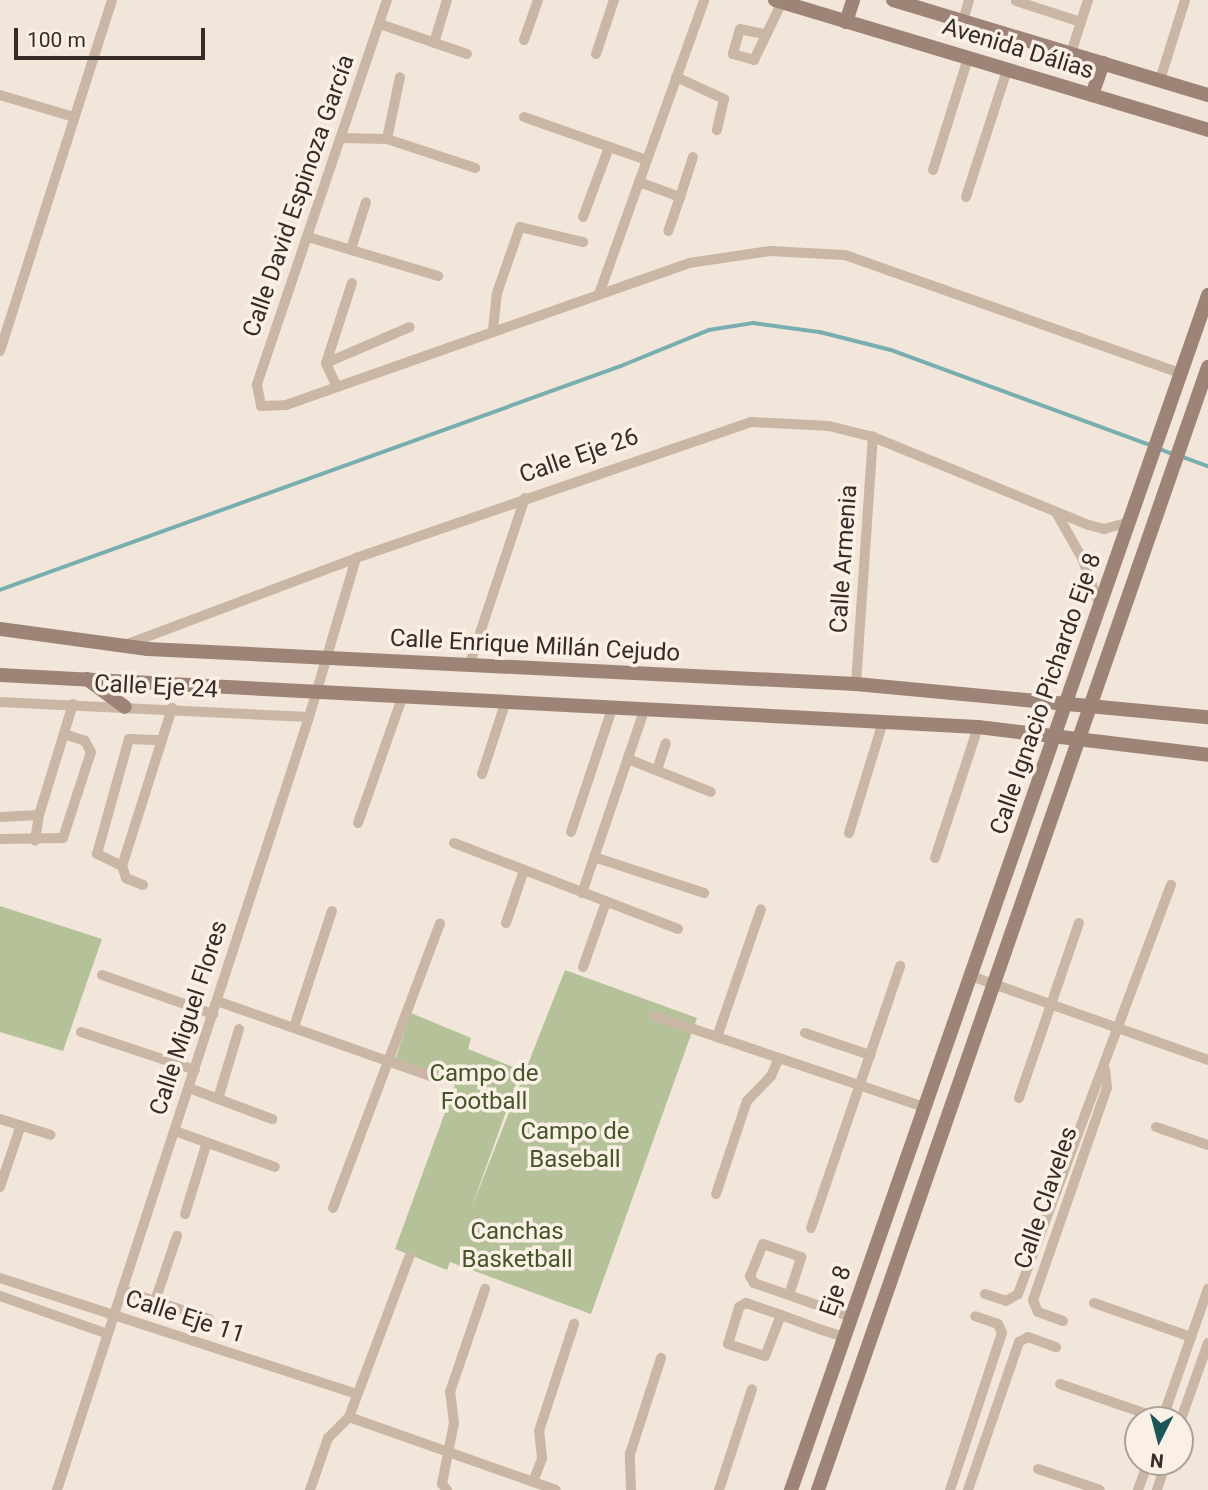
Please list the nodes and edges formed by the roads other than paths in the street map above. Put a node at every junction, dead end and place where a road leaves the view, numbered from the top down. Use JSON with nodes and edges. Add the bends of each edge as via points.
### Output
{"nodes":[{"id":1,"x":112,"y":0,"type":"edge"},
{"id":2,"x":387,"y":0,"type":"edge"},
{"id":3,"x":447,"y":0,"type":"edge"},
{"id":4,"x":538,"y":0,"type":"edge"},
{"id":5,"x":614,"y":0,"type":"edge"},
{"id":6,"x":704,"y":0,"type":"edge"},
{"id":7,"x":853,"y":0,"type":"edge"},
{"id":8,"x":894,"y":0,"type":"edge"},
{"id":9,"x":969,"y":0,"type":"edge"},
{"id":10,"x":1088,"y":0,"type":"edge"},
{"id":11,"x":1185,"y":0,"type":"edge"},
{"id":12,"x":779,"y":1,"type":"edge"},
{"id":13,"x":1016,"y":1,"type":"edge"},
{"id":14,"x":962,"y":21,"type":"junction"},
{"id":15,"x":846,"y":22,"type":"junction"},
{"id":16,"x":1081,"y":22,"type":"junction"},
{"id":17,"x":380,"y":24,"type":"junction"},
{"id":18,"x":765,"y":34,"type":"dead end"},
{"id":19,"x":524,"y":40,"type":"dead end"},
{"id":20,"x":433,"y":43,"type":"junction"},
{"id":21,"x":1071,"y":53,"type":"junction"},
{"id":22,"x":467,"y":54,"type":"dead end"},
{"id":23,"x":596,"y":54,"type":"dead end"},
{"id":24,"x":968,"y":58,"type":"junction"},
{"id":25,"x":1103,"y":63,"type":"junction"},
{"id":26,"x":1007,"y":70,"type":"junction"},
{"id":27,"x":400,"y":77,"type":"dead end"},
{"id":28,"x":676,"y":77,"type":"junction"},
{"id":29,"x":1160,"y":80,"type":"junction"},
{"id":30,"x":0,"y":95,"type":"edge"},
{"id":31,"x":1092,"y":95,"type":"junction"},
{"id":32,"x":1208,"y":95,"type":"edge"},
{"id":33,"x":75,"y":117,"type":"junction"},
{"id":34,"x":524,"y":117,"type":"dead end"},
{"id":35,"x":717,"y":130,"type":"dead end"},
{"id":36,"x":1208,"y":130,"type":"edge"},
{"id":37,"x":341,"y":138,"type":"junction"},
{"id":38,"x":387,"y":139,"type":"junction"},
{"id":39,"x":609,"y":146,"type":"junction"},
{"id":40,"x":693,"y":157,"type":"dead end"},
{"id":41,"x":647,"y":160,"type":"junction"},
{"id":42,"x":475,"y":168,"type":"dead end"},
{"id":43,"x":933,"y":170,"type":"dead end"},
{"id":44,"x":639,"y":182,"type":"junction"},
{"id":45,"x":680,"y":197,"type":"junction"},
{"id":46,"x":966,"y":197,"type":"dead end"},
{"id":47,"x":366,"y":202,"type":"dead end"},
{"id":48,"x":583,"y":217,"type":"dead end"},
{"id":49,"x":668,"y":231,"type":"dead end"},
{"id":50,"x":308,"y":236,"type":"junction"},
{"id":51,"x":583,"y":242,"type":"dead end"},
{"id":52,"x":351,"y":249,"type":"junction"},
{"id":53,"x":438,"y":276,"type":"dead end"},
{"id":54,"x":352,"y":283,"type":"dead end"},
{"id":55,"x":599,"y":294,"type":"junction"},
{"id":56,"x":1208,"y":295,"type":"edge"},
{"id":57,"x":410,"y":327,"type":"dead end"},
{"id":58,"x":493,"y":330,"type":"junction"},
{"id":59,"x":0,"y":351,"type":"edge"},
{"id":60,"x":326,"y":363,"type":"junction"},
{"id":61,"x":1208,"y":367,"type":"edge"},
{"id":62,"x":1180,"y":373,"type":"junction"},
{"id":63,"x":337,"y":387,"type":"junction"},
{"id":64,"x":873,"y":437,"type":"junction"},
{"id":65,"x":525,"y":498,"type":"junction"},
{"id":66,"x":1057,"y":514,"type":"junction"},
{"id":67,"x":1130,"y":522,"type":"junction"},
{"id":68,"x":356,"y":558,"type":"junction"},
{"id":69,"x":1101,"y":608,"type":"junction"},
{"id":70,"x":0,"y":629,"type":"edge"},
{"id":71,"x":120,"y":647,"type":"junction"},
{"id":72,"x":324,"y":657,"type":"junction"},
{"id":73,"x":469,"y":666,"type":"junction"},
{"id":74,"x":0,"y":674,"type":"edge"},
{"id":75,"x":86,"y":678,"type":"junction"},
{"id":76,"x":856,"y":684,"type":"junction"},
{"id":77,"x":316,"y":690,"type":"junction"},
{"id":78,"x":403,"y":695,"type":"junction"},
{"id":79,"x":506,"y":701,"type":"junction"},
{"id":80,"x":1068,"y":701,"type":"junction"},
{"id":81,"x":0,"y":702,"type":"edge"},
{"id":82,"x":73,"y":704,"type":"junction"},
{"id":83,"x":1093,"y":704,"type":"junction"},
{"id":84,"x":125,"y":706,"type":"junction"},
{"id":85,"x":613,"y":706,"type":"junction"},
{"id":86,"x":172,"y":708,"type":"junction"},
{"id":87,"x":645,"y":708,"type":"junction"},
{"id":88,"x":309,"y":717,"type":"junction"},
{"id":89,"x":1208,"y":717,"type":"edge"},
{"id":90,"x":884,"y":722,"type":"junction"},
{"id":91,"x":978,"y":727,"type":"junction"},
{"id":92,"x":65,"y":734,"type":"junction"},
{"id":93,"x":1056,"y":736,"type":"junction"},
{"id":94,"x":1081,"y":739,"type":"junction"},
{"id":95,"x":162,"y":740,"type":"junction"},
{"id":96,"x":666,"y":743,"type":"dead end"},
{"id":97,"x":1208,"y":755,"type":"edge"},
{"id":98,"x":628,"y":758,"type":"junction"},
{"id":99,"x":657,"y":770,"type":"junction"},
{"id":100,"x":482,"y":774,"type":"dead end"},
{"id":101,"x":711,"y":792,"type":"dead end"},
{"id":102,"x":39,"y":815,"type":"junction"},
{"id":103,"x":0,"y":817,"type":"edge"},
{"id":104,"x":358,"y":823,"type":"dead end"},
{"id":105,"x":571,"y":832,"type":"dead end"},
{"id":106,"x":849,"y":833,"type":"dead end"},
{"id":107,"x":0,"y":839,"type":"edge"},
{"id":108,"x":35,"y":841,"type":"junction"},
{"id":109,"x":454,"y":843,"type":"dead end"},
{"id":110,"x":594,"y":857,"type":"junction"},
{"id":111,"x":934,"y":858,"type":"dead end"},
{"id":112,"x":122,"y":866,"type":"junction"},
{"id":113,"x":524,"y":870,"type":"junction"},
{"id":114,"x":1171,"y":885,"type":"dead end"},
{"id":115,"x":143,"y":886,"type":"dead end"},
{"id":116,"x":582,"y":892,"type":"junction"},
{"id":117,"x":704,"y":893,"type":"dead end"},
{"id":118,"x":606,"y":902,"type":"junction"},
{"id":119,"x":761,"y":909,"type":"dead end"},
{"id":120,"x":332,"y":911,"type":"dead end"},
{"id":121,"x":440,"y":923,"type":"dead end"},
{"id":122,"x":506,"y":923,"type":"dead end"},
{"id":123,"x":1079,"y":923,"type":"dead end"},
{"id":124,"x":678,"y":929,"type":"dead end"},
{"id":125,"x":900,"y":966,"type":"dead end"},
{"id":126,"x":583,"y":967,"type":"dead end"},
{"id":127,"x":102,"y":975,"type":"dead end"},
{"id":128,"x":971,"y":976,"type":"junction"},
{"id":129,"x":996,"y":984,"type":"junction"},
{"id":130,"x":218,"y":1001,"type":"junction"},
{"id":131,"x":1050,"y":1005,"type":"junction"},
{"id":132,"x":213,"y":1014,"type":"junction"},
{"id":133,"x":655,"y":1016,"type":"dead end"},
{"id":134,"x":294,"y":1027,"type":"junction"},
{"id":135,"x":1119,"y":1028,"type":"junction"},
{"id":136,"x":239,"y":1029,"type":"dead end"},
{"id":137,"x":81,"y":1032,"type":"dead end"},
{"id":138,"x":806,"y":1032,"type":"dead end"},
{"id":139,"x":717,"y":1037,"type":"junction"},
{"id":140,"x":870,"y":1055,"type":"junction"},
{"id":141,"x":779,"y":1058,"type":"junction"},
{"id":142,"x":386,"y":1060,"type":"junction"},
{"id":143,"x":1208,"y":1060,"type":"edge"},
{"id":144,"x":195,"y":1070,"type":"junction"},
{"id":145,"x":1105,"y":1070,"type":"junction"},
{"id":146,"x":436,"y":1078,"type":"dead end"},
{"id":147,"x":860,"y":1085,"type":"junction"},
{"id":148,"x":189,"y":1088,"type":"junction"},
{"id":149,"x":1019,"y":1098,"type":"dead end"},
{"id":150,"x":218,"y":1099,"type":"junction"},
{"id":151,"x":924,"y":1107,"type":"junction"},
{"id":152,"x":950,"y":1114,"type":"joint"},
{"id":153,"x":0,"y":1119,"type":"edge"},
{"id":154,"x":272,"y":1119,"type":"dead end"},
{"id":155,"x":21,"y":1125,"type":"junction"},
{"id":156,"x":1156,"y":1126,"type":"dead end"},
{"id":157,"x":175,"y":1131,"type":"junction"},
{"id":158,"x":51,"y":1135,"type":"dead end"},
{"id":159,"x":207,"y":1142,"type":"junction"},
{"id":160,"x":1208,"y":1146,"type":"edge"},
{"id":161,"x":275,"y":1167,"type":"dead end"},
{"id":162,"x":0,"y":1187,"type":"edge"},
{"id":163,"x":716,"y":1194,"type":"dead end"},
{"id":164,"x":333,"y":1208,"type":"dead end"},
{"id":165,"x":186,"y":1214,"type":"dead end"},
{"id":166,"x":811,"y":1228,"type":"dead end"},
{"id":167,"x":177,"y":1236,"type":"dead end"},
{"id":168,"x":409,"y":1257,"type":"dead end"},
{"id":169,"x":0,"y":1278,"type":"edge"},
{"id":170,"x":485,"y":1289,"type":"dead end"},
{"id":171,"x":1208,"y":1289,"type":"edge"},
{"id":172,"x":122,"y":1290,"type":"junction"},
{"id":173,"x":985,"y":1294,"type":"dead end"},
{"id":174,"x":789,"y":1295,"type":"junction"},
{"id":175,"x":0,"y":1296,"type":"edge"},
{"id":176,"x":155,"y":1301,"type":"junction"},
{"id":177,"x":1094,"y":1303,"type":"dead end"},
{"id":178,"x":114,"y":1315,"type":"junction"},
{"id":179,"x":781,"y":1315,"type":"junction"},
{"id":180,"x":975,"y":1316,"type":"dead end"},
{"id":181,"x":851,"y":1317,"type":"junction"},
{"id":182,"x":209,"y":1319,"type":"dead end"},
{"id":183,"x":1063,"y":1321,"type":"dead end"},
{"id":184,"x":574,"y":1324,"type":"dead end"},
{"id":185,"x":108,"y":1334,"type":"junction"},
{"id":186,"x":844,"y":1337,"type":"junction"},
{"id":187,"x":1191,"y":1337,"type":"junction"},
{"id":188,"x":1208,"y":1343,"type":"edge"},
{"id":189,"x":1056,"y":1347,"type":"dead end"},
{"id":190,"x":661,"y":1358,"type":"dead end"},
{"id":191,"x":1060,"y":1384,"type":"dead end"},
{"id":192,"x":752,"y":1389,"type":"dead end"},
{"id":193,"x":357,"y":1394,"type":"junction"},
{"id":194,"x":1124,"y":1406,"type":"edge"},
{"id":195,"x":1168,"y":1406,"type":"edge"},
{"id":196,"x":1186,"y":1406,"type":"edge"},
{"id":197,"x":349,"y":1417,"type":"junction"},
{"id":198,"x":445,"y":1451,"type":"junction"},
{"id":199,"x":1038,"y":1469,"type":"dead end"},
{"id":200,"x":533,"y":1482,"type":"junction"},
{"id":201,"x":444,"y":1487,"type":"edge"},
{"id":202,"x":57,"y":1490,"type":"edge"},
{"id":203,"x":310,"y":1490,"type":"edge"},
{"id":204,"x":430,"y":1490,"type":"edge"},
{"id":205,"x":556,"y":1490,"type":"edge"},
{"id":206,"x":631,"y":1490,"type":"edge"},
{"id":207,"x":719,"y":1490,"type":"edge"},
{"id":208,"x":791,"y":1490,"type":"edge"},
{"id":209,"x":818,"y":1490,"type":"edge"},
{"id":210,"x":950,"y":1490,"type":"edge"},
{"id":211,"x":968,"y":1490,"type":"edge"},
{"id":212,"x":1100,"y":1490,"type":"edge"}],
"edges":[{"from":1,"to":33,"type":"street"},
{"from":2,"to":17,"type":"street","name":"Calle David Espinoza García"},
{"from":3,"to":20,"type":"street"},
{"from":4,"to":19,"type":"street"},
{"from":5,"to":23,"type":"street"},
{"from":6,"to":28,"type":"street"},
{"from":7,"to":15,"type":"main road"},
{"from":8,"to":14,"type":"main road","name":"Avenida Dálias"},
{"from":9,"to":14,"type":"street"},
{"from":10,"to":16,"type":"street"},
{"from":11,"to":29,"type":"street"},
{"from":12,"to":15,"type":"main road","name":"Avenida Dálias"},
{"from":12,"to":18,"type":"street"},
{"from":13,"to":16,"type":"street"},
{"from":14,"to":21,"type":"main road","name":"Avenida Dálias"},
{"from":15,"to":24,"type":"main road","name":"Avenida Dálias"},
{"from":16,"to":21,"type":"street"},
{"from":17,"to":20,"type":"street"},
{"from":17,"to":37,"type":"street","name":"Calle David Espinoza García"},
{"from":20,"to":22,"type":"street"},
{"from":21,"to":25,"type":"main road","name":"Avenida Dálias"},
{"from":24,"to":26,"type":"main road","name":"Avenida Dálias"},
{"from":24,"to":43,"type":"street"},
{"from":25,"to":29,"type":"main road","name":"Avenida Dálias"},
{"from":25,"to":31,"type":"main road"},
{"from":26,"to":31,"type":"main road","name":"Avenida Dálias"},
{"from":26,"to":46,"type":"street"},
{"from":27,"to":38,"type":"street"},
{"from":28,"to":35,"type":"street","via":[[724,99]]},
{"from":28,"to":41,"type":"street"},
{"from":29,"to":32,"type":"main road","name":"Avenida Dálias"},
{"from":30,"to":33,"type":"street"},
{"from":31,"to":36,"type":"main road","name":"Avenida Dálias"},
{"from":33,"to":59,"type":"street"},
{"from":34,"to":39,"type":"street"},
{"from":37,"to":38,"type":"street"},
{"from":37,"to":50,"type":"street","name":"Calle David Espinoza García"},
{"from":38,"to":42,"type":"street"},
{"from":39,"to":41,"type":"street"},
{"from":39,"to":48,"type":"street"},
{"from":40,"to":45,"type":"street"},
{"from":41,"to":44,"type":"street"},
{"from":44,"to":45,"type":"street"},
{"from":44,"to":55,"type":"street"},
{"from":45,"to":49,"type":"street"},
{"from":47,"to":52,"type":"street"},
{"from":50,"to":52,"type":"street"},
{"from":50,"to":63,"type":"street","name":"Calle David Espinoza García","via":[[257,385],[261,406],[286,405]]},
{"from":51,"to":58,"type":"street","via":[[520,227],[497,293]]},
{"from":52,"to":53,"type":"street"},
{"from":54,"to":60,"type":"street"},
{"from":55,"to":58,"type":"street"},
{"from":55,"to":62,"type":"street","via":[[689,262],[730,254],[807,251],[845,255]]},
{"from":56,"to":62,"type":"main road","name":"Calle Ignacio Pichardo Eje 8"},
{"from":57,"to":60,"type":"street"},
{"from":58,"to":63,"type":"street"},
{"from":60,"to":63,"type":"street"},
{"from":61,"to":83,"type":"main road","name":"Calle Ignacio Pichardo Eje 8"},
{"from":62,"to":67,"type":"main road","name":"Calle Ignacio Pichardo Eje 8"},
{"from":64,"to":65,"type":"street","name":"Calle Eje 26","via":[[817,424],[751,422]]},
{"from":64,"to":66,"type":"street","name":"Calle Eje 26"},
{"from":64,"to":76,"type":"street","name":"Calle Armenia"},
{"from":65,"to":68,"type":"street","name":"Calle Eje 26"},
{"from":65,"to":73,"type":"street"},
{"from":66,"to":67,"type":"street","name":"Calle Eje 26","via":[[1104,529]]},
{"from":66,"to":69,"type":"street","via":[[1082,558]]},
{"from":67,"to":69,"type":"main road","name":"Calle Ignacio Pichardo Eje 8"},
{"from":68,"to":71,"type":"street","name":"Calle Eje 26"},
{"from":68,"to":72,"type":"street","name":"Calle Miguel Flores"},
{"from":69,"to":80,"type":"main road","name":"Calle Ignacio Pichardo Eje 8"},
{"from":70,"to":71,"type":"main road","name":"Calle Enrique Millán Cejudo"},
{"from":71,"to":72,"type":"main road","name":"Calle Enrique Millán Cejudo"},
{"from":72,"to":73,"type":"main road","name":"Calle Enrique Millán Cejudo"},
{"from":72,"to":77,"type":"street","name":"Calle Miguel Flores"},
{"from":73,"to":76,"type":"main road","name":"Calle Enrique Millán Cejudo"},
{"from":74,"to":75,"type":"main road"},
{"from":75,"to":77,"type":"main road"},
{"from":75,"to":84,"type":"main road"},
{"from":76,"to":80,"type":"main road","name":"Calle Enrique Millán Cejudo"},
{"from":77,"to":78,"type":"main road"},
{"from":77,"to":88,"type":"street","name":"Calle Miguel Flores"},
{"from":78,"to":79,"type":"main road"},
{"from":78,"to":104,"type":"street"},
{"from":79,"to":85,"type":"main road"},
{"from":79,"to":100,"type":"street"},
{"from":80,"to":83,"type":"main road","name":"Calle Enrique Millán Cejudo"},
{"from":80,"to":93,"type":"main road","name":"Calle Ignacio Pichardo Eje 8"},
{"from":81,"to":82,"type":"street","name":"Calle Eje 24"},
{"from":82,"to":84,"type":"street","name":"Calle Eje 24"},
{"from":82,"to":92,"type":"street"},
{"from":83,"to":89,"type":"main road","name":"Calle Enrique Millán Cejudo"},
{"from":83,"to":94,"type":"main road","name":"Calle Ignacio Pichardo Eje 8"},
{"from":84,"to":86,"type":"street","name":"Calle Eje 24"},
{"from":85,"to":87,"type":"main road"},
{"from":85,"to":105,"type":"street"},
{"from":86,"to":88,"type":"street","name":"Calle Eje 24"},
{"from":86,"to":95,"type":"street"},
{"from":87,"to":90,"type":"main road"},
{"from":87,"to":98,"type":"street"},
{"from":88,"to":130,"type":"street","name":"Calle Miguel Flores"},
{"from":90,"to":91,"type":"main road"},
{"from":90,"to":106,"type":"street"},
{"from":91,"to":93,"type":"main road"},
{"from":91,"to":111,"type":"street"},
{"from":92,"to":102,"type":"street"},
{"from":92,"to":108,"type":"street","via":[[85,741],[90,752],[63,838]]},
{"from":93,"to":94,"type":"main road"},
{"from":93,"to":128,"type":"main road","name":"Calle Ignacio Pichardo Eje 8"},
{"from":94,"to":97,"type":"main road"},
{"from":94,"to":129,"type":"main road","name":"Calle Ignacio Pichardo Eje 8"},
{"from":95,"to":112,"type":"street"},
{"from":95,"to":112,"type":"street","via":[[129,739],[97,854]]},
{"from":96,"to":99,"type":"street"},
{"from":98,"to":99,"type":"street"},
{"from":98,"to":110,"type":"street"},
{"from":99,"to":101,"type":"street"},
{"from":102,"to":103,"type":"street"},
{"from":102,"to":108,"type":"street"},
{"from":107,"to":108,"type":"street"},
{"from":109,"to":113,"type":"street"},
{"from":110,"to":116,"type":"street"},
{"from":110,"to":117,"type":"street"},
{"from":112,"to":115,"type":"street","via":[[126,878]]},
{"from":113,"to":116,"type":"street"},
{"from":113,"to":122,"type":"street"},
{"from":114,"to":135,"type":"street"},
{"from":116,"to":118,"type":"street"},
{"from":118,"to":124,"type":"street"},
{"from":118,"to":126,"type":"street"},
{"from":119,"to":139,"type":"street"},
{"from":120,"to":134,"type":"street"},
{"from":121,"to":142,"type":"street"},
{"from":123,"to":131,"type":"street"},
{"from":125,"to":140,"type":"street"},
{"from":127,"to":132,"type":"street"},
{"from":128,"to":129,"type":"street"},
{"from":128,"to":151,"type":"main road","name":"Calle Ignacio Pichardo Eje 8"},
{"from":129,"to":131,"type":"street"},
{"from":129,"to":152,"type":"main road","name":"Calle Ignacio Pichardo Eje 8"},
{"from":130,"to":132,"type":"street","name":"Calle Miguel Flores"},
{"from":130,"to":134,"type":"street"},
{"from":131,"to":135,"type":"street"},
{"from":131,"to":149,"type":"street"},
{"from":132,"to":144,"type":"street","name":"Calle Miguel Flores"},
{"from":133,"to":139,"type":"street"},
{"from":134,"to":142,"type":"street"},
{"from":135,"to":143,"type":"street"},
{"from":135,"to":145,"type":"street"},
{"from":136,"to":150,"type":"street"},
{"from":137,"to":144,"type":"street"},
{"from":138,"to":140,"type":"street"},
{"from":139,"to":141,"type":"street"},
{"from":140,"to":147,"type":"street"},
{"from":141,"to":147,"type":"street"},
{"from":141,"to":163,"type":"street","via":[[771,1076],[747,1101]]},
{"from":142,"to":146,"type":"street"},
{"from":142,"to":164,"type":"street"},
{"from":144,"to":148,"type":"street","name":"Calle Miguel Flores"},
{"from":145,"to":173,"type":"street","via":[[1093,1084],[1017,1294],[1006,1301]]},
{"from":145,"to":183,"type":"street","name":"Calle Claveles","via":[[1107,1088],[1033,1300],[1038,1312]]},
{"from":147,"to":151,"type":"street"},
{"from":147,"to":166,"type":"street"},
{"from":148,"to":150,"type":"street"},
{"from":148,"to":157,"type":"street","name":"Calle Miguel Flores"},
{"from":150,"to":154,"type":"street"},
{"from":151,"to":181,"type":"main road","name":"Eje 8"},
{"from":152,"to":209,"type":"main road","name":"Eje 8"},
{"from":153,"to":155,"type":"street"},
{"from":155,"to":158,"type":"street"},
{"from":155,"to":162,"type":"street"},
{"from":156,"to":160,"type":"street"},
{"from":157,"to":159,"type":"street"},
{"from":157,"to":172,"type":"street","name":"Calle Miguel Flores"},
{"from":159,"to":161,"type":"street"},
{"from":159,"to":165,"type":"street"},
{"from":167,"to":176,"type":"street"},
{"from":168,"to":193,"type":"street"},
{"from":169,"to":178,"type":"street","name":"Calle Eje 11"},
{"from":170,"to":198,"type":"street","via":[[450,1392],[454,1423]]},
{"from":171,"to":187,"type":"street"},
{"from":172,"to":176,"type":"street"},
{"from":172,"to":178,"type":"street","name":"Calle Miguel Flores"},
{"from":174,"to":174,"type":"street","via":[[751,1280],[763,1244],[798,1255],[801,1261]]},
{"from":174,"to":181,"type":"street"},
{"from":175,"to":185,"type":"street"},
{"from":176,"to":182,"type":"street"},
{"from":177,"to":187,"type":"street"},
{"from":178,"to":185,"type":"street","name":"Calle Miguel Flores"},
{"from":178,"to":193,"type":"street","name":"Calle Eje 11"},
{"from":179,"to":179,"type":"street","via":[[742,1303],[729,1343],[761,1356],[768,1352]]},
{"from":179,"to":186,"type":"street"},
{"from":180,"to":210,"type":"street","via":[[998,1324],[1002,1333]]},
{"from":181,"to":186,"type":"main road","name":"Eje 8"},
{"from":184,"to":200,"type":"street","via":[[538,1431],[542,1458]]},
{"from":185,"to":202,"type":"street","name":"Calle Miguel Flores"},
{"from":186,"to":208,"type":"main road","name":"Eje 8"},
{"from":187,"to":195,"type":"street"},
{"from":188,"to":196,"type":"street"},
{"from":189,"to":211,"type":"street","via":[[1028,1337],[1019,1342]]},
{"from":190,"to":206,"type":"street","via":[[630,1454]]},
{"from":191,"to":194,"type":"street"},
{"from":192,"to":207,"type":"street"},
{"from":193,"to":197,"type":"street"},
{"from":197,"to":198,"type":"street"},
{"from":197,"to":203,"type":"street","via":[[328,1438]]},
{"from":198,"to":200,"type":"street"},
{"from":198,"to":201,"type":"street"},
{"from":199,"to":212,"type":"street"},
{"from":200,"to":205,"type":"street"},
{"from":201,"to":204,"type":"street"}]}
